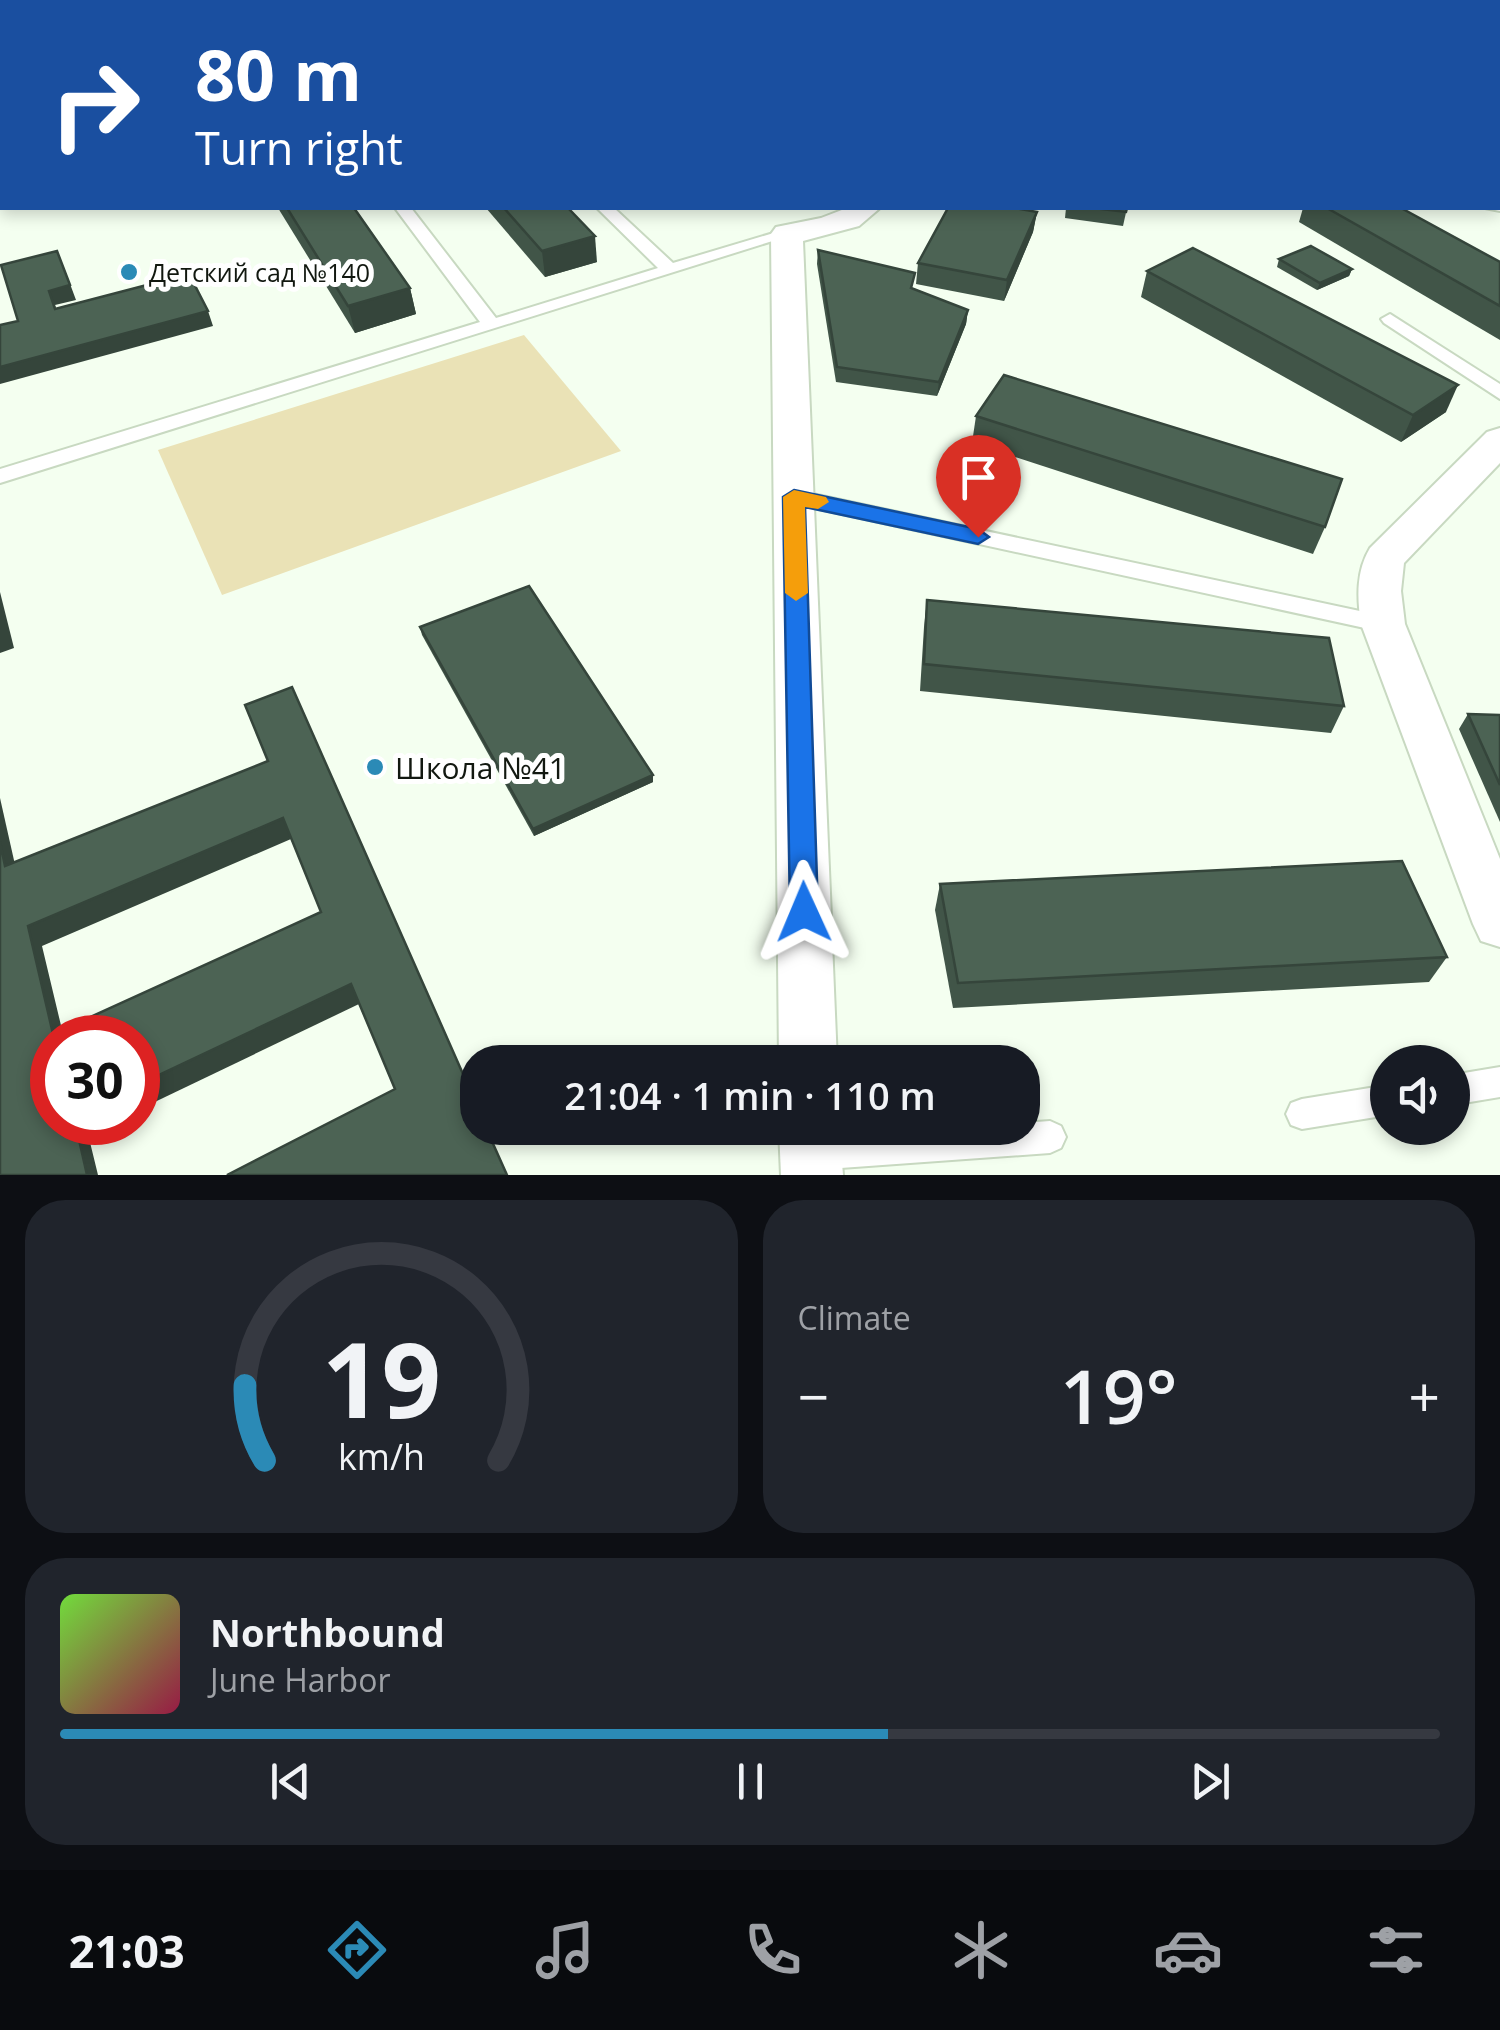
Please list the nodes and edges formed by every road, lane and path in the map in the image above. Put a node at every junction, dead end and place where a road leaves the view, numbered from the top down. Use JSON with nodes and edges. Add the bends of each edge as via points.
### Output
{"nodes":[{"id":1,"x":405,"y":210,"type":"edge"},
{"id":2,"x":607,"y":210,"type":"edge"},
{"id":3,"x":862,"y":210,"type":"edge"},
{"id":4,"x":786,"y":234,"type":"junction"},
{"id":5,"x":668,"y":269,"type":"junction"},
{"id":6,"x":1390,"y":318,"type":"dead end"},
{"id":7,"x":491,"y":324,"type":"junction"},
{"id":8,"x":1500,"y":393,"type":"edge"},
{"id":9,"x":1500,"y":440,"type":"edge"},
{"id":10,"x":0,"y":476,"type":"edge"},
{"id":11,"x":794,"y":497,"type":"junction"},
{"id":12,"x":1382,"y":624,"type":"junction"},
{"id":13,"x":1500,"y":924,"type":"edge"},
{"id":14,"x":808,"y":1045,"type":"edge"},
{"id":15,"x":1500,"y":1082,"type":"edge"},
{"id":16,"x":1470,"y":1087,"type":"edge"},
{"id":17,"x":1370,"y":1103,"type":"edge"},
{"id":18,"x":1302,"y":1114,"type":"dead end"},
{"id":19,"x":1050,"y":1137,"type":"dead end"},
{"id":20,"x":810,"y":1152,"type":"edge"}],
"edges":[{"from":1,"to":7,"type":"lane"},
{"from":2,"to":5,"type":"lane"},
{"from":3,"to":4,"type":"street"},
{"from":4,"to":5,"type":"lane"},
{"from":4,"to":11,"type":"street"},
{"from":5,"to":7,"type":"lane"},
{"from":6,"to":8,"type":"lane"},
{"from":7,"to":10,"type":"lane"},
{"from":9,"to":12,"type":"street","via":[[1385,558],[1378,580]]},
{"from":11,"to":12,"type":"lane"},
{"from":11,"to":14,"type":"street"},
{"from":12,"to":13,"type":"street"},
{"from":15,"to":16,"type":"lane"},
{"from":17,"to":18,"type":"lane"},
{"from":19,"to":20,"type":"lane"}]}
